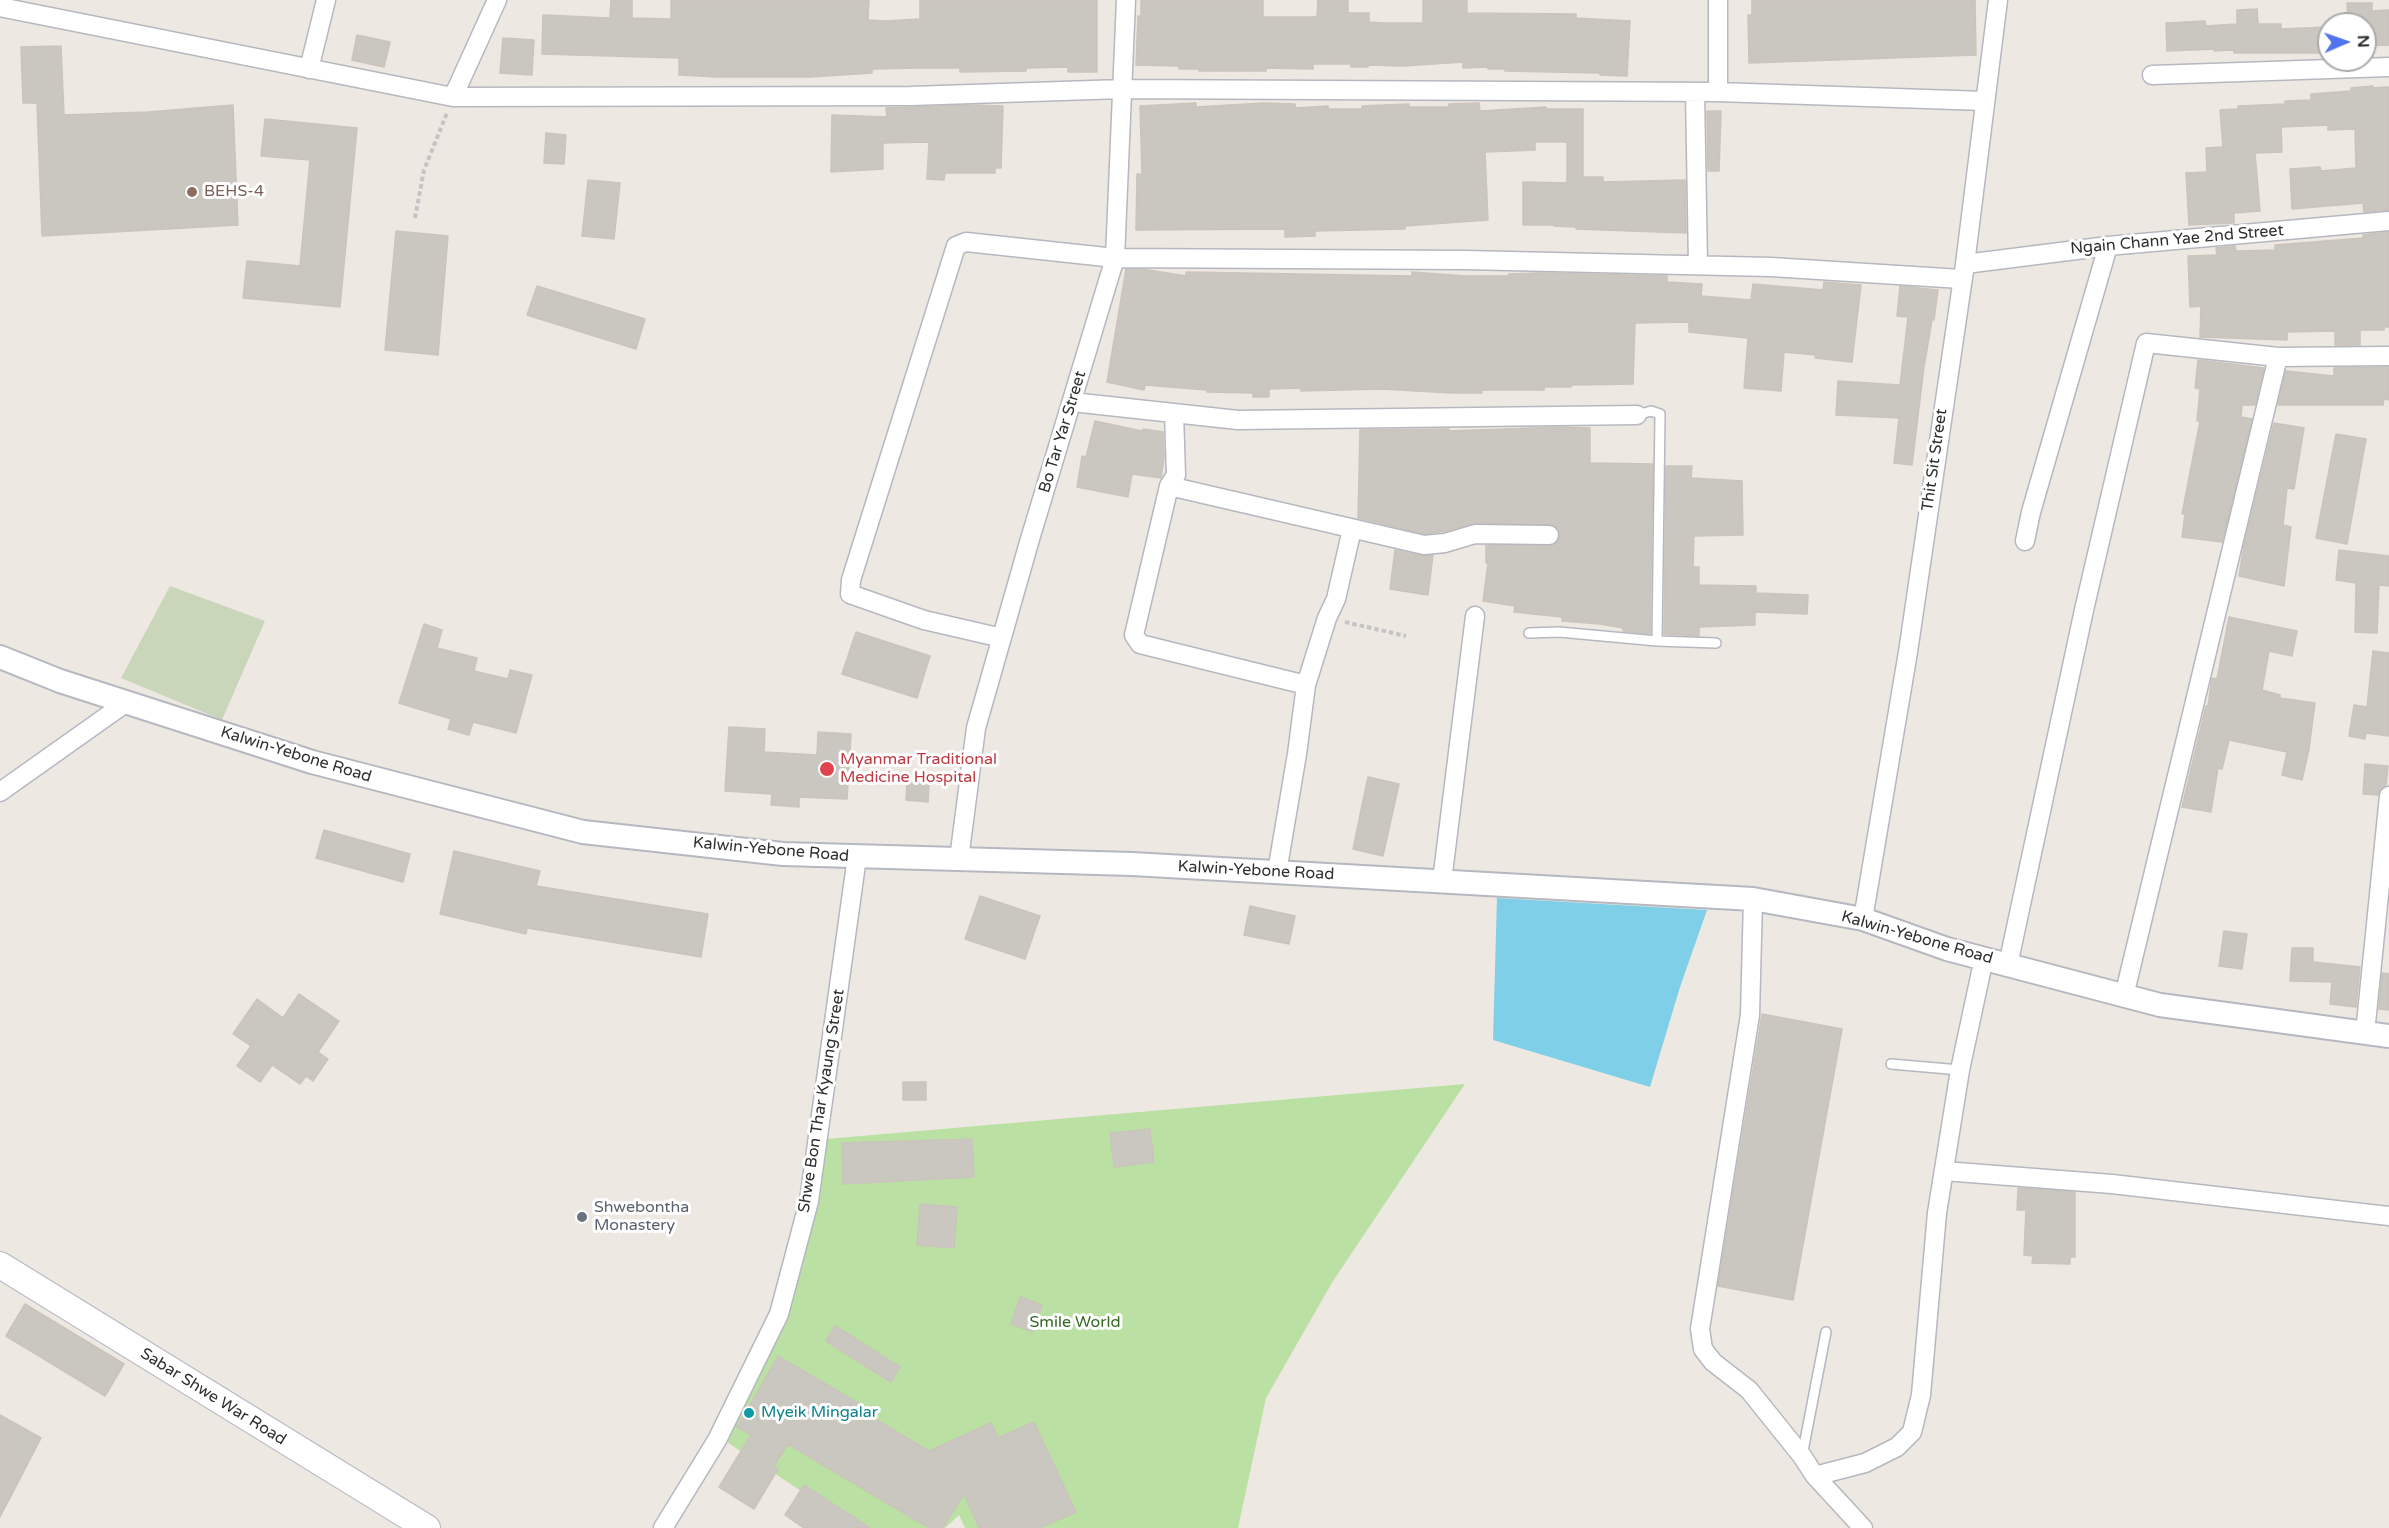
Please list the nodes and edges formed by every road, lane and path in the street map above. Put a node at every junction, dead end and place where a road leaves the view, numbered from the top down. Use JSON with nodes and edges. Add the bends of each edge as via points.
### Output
{"nodes":[{"id":1,"x":326,"y":0,"type":"edge"},
{"id":2,"x":497,"y":0,"type":"edge"},
{"id":3,"x":1126,"y":0,"type":"edge"},
{"id":4,"x":1718,"y":0,"type":"edge"},
{"id":5,"x":1998,"y":0,"type":"edge"},
{"id":6,"x":0,"y":7,"type":"edge"},
{"id":7,"x":2389,"y":66,"type":"edge"},
{"id":8,"x":309,"y":69,"type":"junction"},
{"id":9,"x":2152,"y":75,"type":"dead end"},
{"id":10,"x":1122,"y":90,"type":"junction"},
{"id":11,"x":1695,"y":92,"type":"junction"},
{"id":12,"x":1718,"y":92,"type":"junction"},
{"id":13,"x":453,"y":97,"type":"junction"},
{"id":14,"x":1985,"y":101,"type":"junction"},
{"id":15,"x":415,"y":218,"type":"dead end"},
{"id":16,"x":2389,"y":221,"type":"edge"},
{"id":17,"x":2108,"y":246,"type":"junction"},
{"id":18,"x":1115,"y":258,"type":"junction"},
{"id":19,"x":1698,"y":265,"type":"junction"},
{"id":20,"x":1963,"y":271,"type":"junction"},
{"id":21,"x":2389,"y":356,"type":"edge"},
{"id":22,"x":2278,"y":357,"type":"junction"},
{"id":23,"x":1072,"y":402,"type":"junction"},
{"id":24,"x":1174,"y":413,"type":"junction"},
{"id":25,"x":1637,"y":415,"type":"joint"},
{"id":26,"x":1169,"y":486,"type":"junction"},
{"id":27,"x":1352,"y":529,"type":"junction"},
{"id":28,"x":1549,"y":535,"type":"dead end"},
{"id":29,"x":2025,"y":541,"type":"dead end"},
{"id":30,"x":1475,"y":616,"type":"dead end"},
{"id":31,"x":1327,"y":618,"type":"junction"},
{"id":32,"x":1529,"y":633,"type":"dead end"},
{"id":33,"x":1406,"y":636,"type":"dead end"},
{"id":34,"x":1002,"y":638,"type":"junction"},
{"id":35,"x":1656,"y":641,"type":"junction"},
{"id":36,"x":1716,"y":644,"type":"dead end"},
{"id":37,"x":0,"y":657,"type":"edge"},
{"id":38,"x":1306,"y":685,"type":"junction"},
{"id":39,"x":127,"y":702,"type":"junction"},
{"id":40,"x":0,"y":792,"type":"edge"},
{"id":41,"x":2389,"y":796,"type":"edge"},
{"id":42,"x":856,"y":857,"type":"junction"},
{"id":43,"x":959,"y":859,"type":"junction"},
{"id":44,"x":1277,"y":872,"type":"junction"},
{"id":45,"x":1442,"y":881,"type":"junction"},
{"id":46,"x":1753,"y":899,"type":"junction"},
{"id":47,"x":1863,"y":919,"type":"junction"},
{"id":48,"x":1984,"y":958,"type":"junction"},
{"id":49,"x":2008,"y":965,"type":"junction"},
{"id":50,"x":2124,"y":996,"type":"junction"},
{"id":51,"x":2365,"y":1034,"type":"junction"},
{"id":52,"x":2389,"y":1036,"type":"edge"},
{"id":53,"x":1891,"y":1064,"type":"dead end"},
{"id":54,"x":1960,"y":1070,"type":"junction"},
{"id":55,"x":1944,"y":1171,"type":"junction"},
{"id":56,"x":2389,"y":1216,"type":"edge"},
{"id":57,"x":0,"y":1265,"type":"edge"},
{"id":58,"x":1826,"y":1332,"type":"dead end"},
{"id":59,"x":1802,"y":1456,"type":"junction"},
{"id":60,"x":1815,"y":1476,"type":"junction"},
{"id":61,"x":427,"y":1528,"type":"edge"},
{"id":62,"x":663,"y":1528,"type":"edge"},
{"id":63,"x":1863,"y":1528,"type":"edge"}],
"edges":[{"from":1,"to":8,"type":"street"},
{"from":2,"to":13,"type":"street"},
{"from":3,"to":10,"type":"street","name":"Bo Tar Yar Street"},
{"from":4,"to":12,"type":"street"},
{"from":5,"to":14,"type":"street","name":"Thit Sit Street"},
{"from":6,"to":8,"type":"street"},
{"from":7,"to":9,"type":"street"},
{"from":8,"to":13,"type":"street"},
{"from":10,"to":11,"type":"street"},
{"from":10,"to":13,"type":"street","via":[[910,96]]},
{"from":10,"to":18,"type":"street","name":"Bo Tar Yar Street"},
{"from":11,"to":12,"type":"street"},
{"from":11,"to":19,"type":"street"},
{"from":12,"to":14,"type":"street"},
{"from":13,"to":15,"type":"path","via":[[424,170]]},
{"from":14,"to":20,"type":"street","name":"Thit Sit Street"},
{"from":16,"to":17,"type":"street","name":"Ngain Chann Yae 2nd Street"},
{"from":17,"to":20,"type":"street","name":"Ngain Chann Yae 2nd Street"},
{"from":17,"to":29,"type":"street"},
{"from":18,"to":19,"type":"street","name":"Ngain Chann Yae 2nd Street"},
{"from":18,"to":23,"type":"street","name":"Bo Tar Yar Street"},
{"from":18,"to":34,"type":"street","name":"Ngain Chann Yae 2nd Street","via":[[966,242],[956,246],[852,580],[850,594],[924,620]]},
{"from":19,"to":20,"type":"street","name":"Ngain Chann Yae 2nd Street"},
{"from":20,"to":47,"type":"street","name":"Thit Sit Street","via":[[1908,652]]},
{"from":21,"to":22,"type":"street"},
{"from":22,"to":49,"type":"street","via":[[2146,343],[2081,622]]},
{"from":22,"to":50,"type":"street"},
{"from":23,"to":24,"type":"street"},
{"from":23,"to":34,"type":"street","name":"Bo Tar Yar Street"},
{"from":24,"to":25,"type":"street","via":[[1238,420]]},
{"from":24,"to":26,"type":"street","via":[[1176,475]]},
{"from":25,"to":35,"type":"lane","via":[[1652,411],[1660,414]]},
{"from":26,"to":27,"type":"street"},
{"from":26,"to":38,"type":"street","via":[[1134,635],[1140,644]]},
{"from":27,"to":28,"type":"street","via":[[1424,545],[1475,534]]},
{"from":27,"to":31,"type":"street","via":[[1336,599]]},
{"from":30,"to":45,"type":"street"},
{"from":31,"to":33,"type":"path"},
{"from":31,"to":38,"type":"street"},
{"from":32,"to":35,"type":"lane"},
{"from":34,"to":43,"type":"street","name":"Bo Tar Yar Street","via":[[976,728]]},
{"from":35,"to":36,"type":"lane"},
{"from":37,"to":39,"type":"street","name":"Kalwin-Yebone Road"},
{"from":38,"to":44,"type":"street"},
{"from":39,"to":40,"type":"street"},
{"from":39,"to":42,"type":"street","name":"Kalwin-Yebone Road","via":[[312,762],[583,832],[783,854]]},
{"from":41,"to":51,"type":"street"},
{"from":42,"to":43,"type":"street","name":"Kalwin-Yebone Road"},
{"from":42,"to":62,"type":"street","name":"Shwe Bon Thar Kyaung Street","via":[[809,1201],[779,1314],[717,1440]]},
{"from":43,"to":44,"type":"street","name":"Kalwin-Yebone Road"},
{"from":44,"to":45,"type":"street","name":"Kalwin-Yebone Road"},
{"from":45,"to":46,"type":"street","name":"Kalwin-Yebone Road"},
{"from":46,"to":47,"type":"street","name":"Kalwin-Yebone Road"},
{"from":46,"to":59,"type":"street","via":[[1750,1015],[1700,1329],[1703,1348],[1713,1362],[1749,1390]]},
{"from":47,"to":48,"type":"street","name":"Kalwin-Yebone Road"},
{"from":48,"to":49,"type":"street","name":"Kalwin-Yebone Road"},
{"from":48,"to":54,"type":"street"},
{"from":49,"to":50,"type":"street","name":"Kalwin-Yebone Road"},
{"from":50,"to":51,"type":"street","name":"Kalwin-Yebone Road","via":[[2160,1005]]},
{"from":51,"to":52,"type":"street","name":"Kalwin-Yebone Road"},
{"from":53,"to":54,"type":"lane"},
{"from":54,"to":55,"type":"street"},
{"from":55,"to":56,"type":"street","via":[[2112,1184]]},
{"from":55,"to":60,"type":"street","via":[[1921,1395],[1912,1432],[1897,1447],[1865,1463]]},
{"from":57,"to":61,"type":"main road","name":"Sabar Shwe War Road"},
{"from":58,"to":59,"type":"lane"},
{"from":59,"to":60,"type":"street"},
{"from":60,"to":63,"type":"street"}]}
